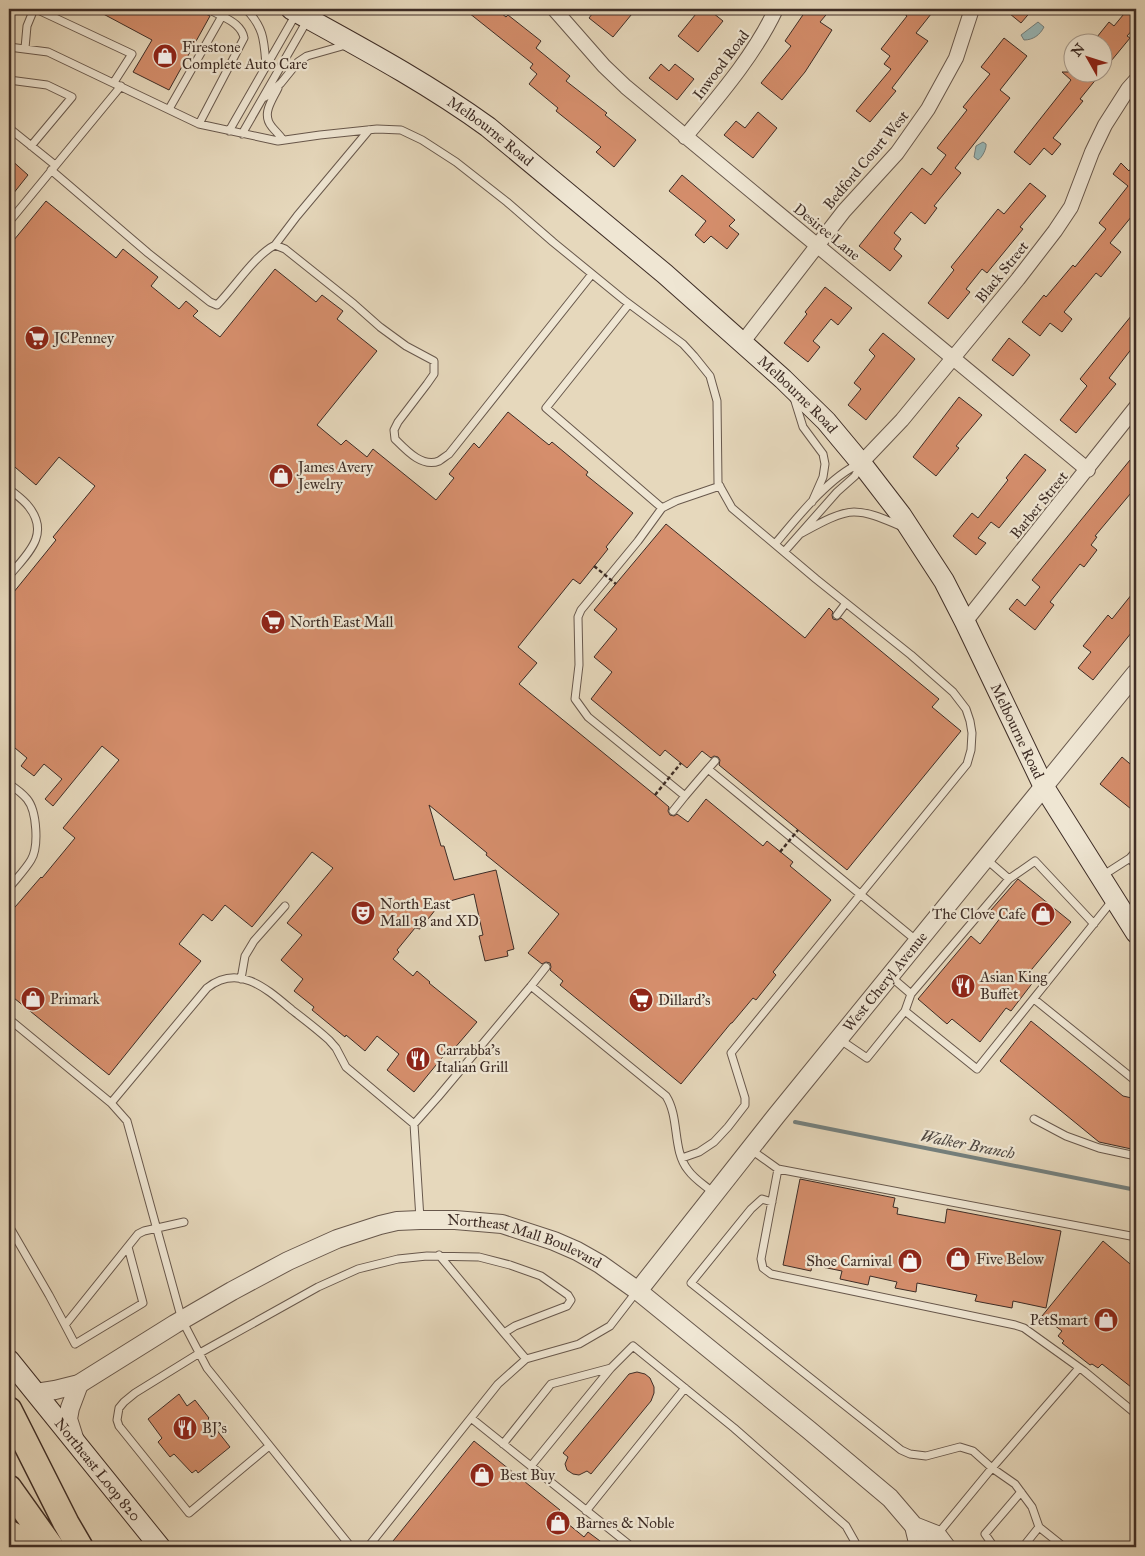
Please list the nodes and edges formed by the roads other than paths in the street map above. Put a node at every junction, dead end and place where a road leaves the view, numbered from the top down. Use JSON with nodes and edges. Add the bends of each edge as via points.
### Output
{"nodes":[{"id":1,"x":35,"y":9,"type":"edge"},
{"id":2,"x":208,"y":9,"type":"edge"},
{"id":3,"x":246,"y":9,"type":"edge"},
{"id":4,"x":776,"y":9,"type":"edge"},
{"id":5,"x":972,"y":9,"type":"edge"},
{"id":6,"x":556,"y":10,"type":"edge"},
{"id":7,"x":299,"y":13,"type":"edge"},
{"id":8,"x":222,"y":16,"type":"junction"},
{"id":9,"x":352,"y":43,"type":"junction"},
{"id":10,"x":9,"y":47,"type":"edge"},
{"id":11,"x":25,"y":48,"type":"junction"},
{"id":12,"x":266,"y":66,"type":"junction"},
{"id":13,"x":9,"y":80,"type":"edge"},
{"id":14,"x":1136,"y":80,"type":"edge"},
{"id":15,"x":114,"y":82,"type":"junction"},
{"id":16,"x":281,"y":83,"type":"junction"},
{"id":17,"x":121,"y":86,"type":"junction"},
{"id":18,"x":261,"y":100,"type":"junction"},
{"id":19,"x":169,"y":109,"type":"junction"},
{"id":20,"x":199,"y":124,"type":"junction"},
{"id":21,"x":9,"y":128,"type":"edge"},
{"id":22,"x":369,"y":130,"type":"junction"},
{"id":23,"x":228,"y":131,"type":"junction"},
{"id":24,"x":242,"y":134,"type":"junction"},
{"id":25,"x":685,"y":137,"type":"junction"},
{"id":26,"x":283,"y":140,"type":"junction"},
{"id":27,"x":32,"y":146,"type":"junction"},
{"id":28,"x":53,"y":168,"type":"junction"},
{"id":29,"x":9,"y":222,"type":"edge"},
{"id":30,"x":275,"y":245,"type":"junction"},
{"id":31,"x":818,"y":245,"type":"junction"},
{"id":32,"x":592,"y":274,"type":"junction"},
{"id":33,"x":629,"y":304,"type":"junction"},
{"id":34,"x":742,"y":343,"type":"junction"},
{"id":35,"x":954,"y":358,"type":"junction"},
{"id":36,"x":790,"y":386,"type":"junction"},
{"id":37,"x":1136,"y":407,"type":"edge"},
{"id":38,"x":861,"y":463,"type":"junction"},
{"id":39,"x":1088,"y":470,"type":"junction"},
{"id":40,"x":720,"y":486,"type":"junction"},
{"id":41,"x":9,"y":489,"type":"edge"},
{"id":42,"x":812,"y":502,"type":"junction"},
{"id":43,"x":662,"y":508,"type":"junction"},
{"id":44,"x":911,"y":531,"type":"junction"},
{"id":45,"x":800,"y":534,"type":"junction"},
{"id":46,"x":775,"y":544,"type":"junction"},
{"id":47,"x":784,"y":552,"type":"junction"},
{"id":48,"x":9,"y":576,"type":"edge"},
{"id":49,"x":846,"y":603,"type":"junction"},
{"id":50,"x":836,"y":614,"type":"dead end"},
{"id":51,"x":965,"y":622,"type":"junction"},
{"id":52,"x":1136,"y":673,"type":"edge"},
{"id":53,"x":715,"y":761,"type":"dead end"},
{"id":54,"x":708,"y":769,"type":"junction"},
{"id":55,"x":9,"y":784,"type":"edge"},
{"id":56,"x":1044,"y":787,"type":"junction"},
{"id":57,"x":685,"y":796,"type":"junction"},
{"id":58,"x":673,"y":811,"type":"dead end"},
{"id":59,"x":1136,"y":851,"type":"edge"},
{"id":60,"x":1130,"y":858,"type":"junction"},
{"id":61,"x":986,"y":859,"type":"junction"},
{"id":62,"x":1136,"y":866,"type":"edge"},
{"id":63,"x":1100,"y":877,"type":"junction"},
{"id":64,"x":1009,"y":879,"type":"junction"},
{"id":65,"x":9,"y":888,"type":"edge"},
{"id":66,"x":860,"y":894,"type":"junction"},
{"id":67,"x":1114,"y":899,"type":"junction"},
{"id":68,"x":285,"y":906,"type":"dead end"},
{"id":69,"x":1094,"y":924,"type":"junction"},
{"id":70,"x":1136,"y":933,"type":"edge"},
{"id":71,"x":918,"y":942,"type":"junction"},
{"id":72,"x":546,"y":967,"type":"dead end"},
{"id":73,"x":890,"y":976,"type":"junction"},
{"id":74,"x":241,"y":979,"type":"junction"},
{"id":75,"x":531,"y":986,"type":"junction"},
{"id":76,"x":911,"y":994,"type":"junction"},
{"id":77,"x":1034,"y":999,"type":"junction"},
{"id":78,"x":905,"y":1011,"type":"junction"},
{"id":79,"x":9,"y":1019,"type":"edge"},
{"id":80,"x":839,"y":1039,"type":"junction"},
{"id":81,"x":1136,"y":1079,"type":"edge"},
{"id":82,"x":111,"y":1103,"type":"junction"},
{"id":83,"x":1034,"y":1119,"type":"dead end"},
{"id":84,"x":414,"y":1124,"type":"junction"},
{"id":85,"x":750,"y":1149,"type":"junction"},
{"id":86,"x":1136,"y":1156,"type":"edge"},
{"id":87,"x":682,"y":1158,"type":"junction"},
{"id":88,"x":778,"y":1169,"type":"junction"},
{"id":89,"x":715,"y":1194,"type":"junction"},
{"id":90,"x":772,"y":1202,"type":"junction"},
{"id":91,"x":420,"y":1220,"type":"junction"},
{"id":92,"x":184,"y":1222,"type":"dead end"},
{"id":93,"x":9,"y":1226,"type":"edge"},
{"id":94,"x":157,"y":1228,"type":"junction"},
{"id":95,"x":1136,"y":1237,"type":"edge"},
{"id":96,"x":128,"y":1248,"type":"junction"},
{"id":97,"x":439,"y":1256,"type":"junction"},
{"id":98,"x":638,"y":1291,"type":"junction"},
{"id":99,"x":182,"y":1320,"type":"junction"},
{"id":100,"x":65,"y":1325,"type":"junction"},
{"id":101,"x":504,"y":1333,"type":"junction"},
{"id":102,"x":198,"y":1354,"type":"junction"},
{"id":103,"x":526,"y":1359,"type":"junction"},
{"id":104,"x":9,"y":1360,"type":"edge"},
{"id":105,"x":611,"y":1368,"type":"junction"},
{"id":106,"x":1079,"y":1368,"type":"junction"},
{"id":107,"x":78,"y":1384,"type":"junction"},
{"id":108,"x":685,"y":1388,"type":"junction"},
{"id":109,"x":36,"y":1393,"type":"junction"},
{"id":110,"x":9,"y":1410,"type":"edge"},
{"id":111,"x":1136,"y":1414,"type":"edge"},
{"id":112,"x":471,"y":1418,"type":"junction"},
{"id":113,"x":76,"y":1442,"type":"junction"},
{"id":114,"x":503,"y":1444,"type":"junction"},
{"id":115,"x":269,"y":1446,"type":"junction"},
{"id":116,"x":531,"y":1466,"type":"junction"},
{"id":117,"x":992,"y":1468,"type":"junction"},
{"id":118,"x":9,"y":1488,"type":"edge"},
{"id":119,"x":1021,"y":1492,"type":"junction"},
{"id":120,"x":586,"y":1511,"type":"junction"},
{"id":121,"x":914,"y":1526,"type":"junction"},
{"id":122,"x":1039,"y":1527,"type":"junction"},
{"id":123,"x":9,"y":1533,"type":"edge"},
{"id":124,"x":936,"y":1543,"type":"edge"},
{"id":125,"x":33,"y":1547,"type":"edge"},
{"id":126,"x":51,"y":1547,"type":"edge"},
{"id":127,"x":80,"y":1547,"type":"edge"},
{"id":128,"x":160,"y":1547,"type":"edge"},
{"id":129,"x":351,"y":1547,"type":"edge"},
{"id":130,"x":368,"y":1547,"type":"edge"},
{"id":131,"x":632,"y":1547,"type":"edge"},
{"id":132,"x":856,"y":1547,"type":"edge"},
{"id":133,"x":919,"y":1547,"type":"edge"},
{"id":134,"x":994,"y":1547,"type":"edge"},
{"id":135,"x":1023,"y":1547,"type":"edge"},
{"id":136,"x":1064,"y":1547,"type":"edge"}],
"edges":[{"from":1,"to":11,"type":"lane","via":[[27,26]]},
{"from":1,"to":15,"type":"lane","via":[[132,54]]},
{"from":2,"to":8,"type":"lane"},
{"from":3,"to":12,"type":"lane","via":[[261,28]]},
{"from":4,"to":25,"type":"street","name":"Inwood Road","via":[[766,32]]},
{"from":5,"to":31,"type":"street","name":"Bedford Court West","via":[[956,58],[928,109],[897,153]]},
{"from":6,"to":25,"type":"street","name":"Desiree Lane","via":[[609,71]]},
{"from":7,"to":9,"type":"main road","name":"Melbourne Road"},
{"from":7,"to":12,"type":"lane"},
{"from":7,"to":18,"type":"lane"},
{"from":8,"to":19,"type":"lane"},
{"from":8,"to":20,"type":"lane","via":[[243,31],[244,38]]},
{"from":9,"to":16,"type":"lane","via":[[307,56]]},
{"from":9,"to":34,"type":"main road","name":"Melbourne Road","via":[[459,106],[488,127],[665,274]]},
{"from":10,"to":11,"type":"lane"},
{"from":11,"to":15,"type":"lane","via":[[48,52]]},
{"from":12,"to":23,"type":"lane"},
{"from":13,"to":27,"type":"lane","via":[[47,85],[72,97]]},
{"from":14,"to":35,"type":"street","name":"Black Street","via":[[1092,152],[1071,207]]},
{"from":15,"to":17,"type":"lane"},
{"from":16,"to":18,"type":"lane"},
{"from":16,"to":26,"type":"lane","via":[[267,114],[268,121]]},
{"from":17,"to":19,"type":"lane"},
{"from":17,"to":28,"type":"lane"},
{"from":18,"to":24,"type":"lane"},
{"from":19,"to":20,"type":"lane"},
{"from":20,"to":23,"type":"lane"},
{"from":21,"to":27,"type":"lane"},
{"from":22,"to":26,"type":"lane"},
{"from":22,"to":30,"type":"lane"},
{"from":22,"to":32,"type":"lane","via":[[402,130],[422,140],[508,202]]},
{"from":23,"to":24,"type":"lane"},
{"from":24,"to":26,"type":"lane"},
{"from":25,"to":31,"type":"street","name":"Desiree Lane"},
{"from":27,"to":28,"type":"lane"},
{"from":28,"to":29,"type":"lane"},
{"from":28,"to":30,"type":"lane","via":[[148,252],[218,305],[257,259]]},
{"from":30,"to":32,"type":"lane","via":[[291,253],[399,341],[434,361],[434,374],[394,430],[395,439],[426,463],[438,461],[449,454]]},
{"from":31,"to":34,"type":"street","name":"Bedford Court West"},
{"from":31,"to":35,"type":"street","name":"Desiree Lane"},
{"from":32,"to":33,"type":"lane"},
{"from":33,"to":40,"type":"lane","via":[[683,344],[710,376],[718,400]]},
{"from":33,"to":43,"type":"lane","via":[[546,408]]},
{"from":34,"to":36,"type":"main road","name":"Melbourne Road"},
{"from":35,"to":38,"type":"street","name":"Black Street"},
{"from":35,"to":39,"type":"street","name":"Desiree Lane"},
{"from":36,"to":38,"type":"main road","name":"Melbourne Road","via":[[826,421]]},
{"from":36,"to":42,"type":"lane","via":[[803,427],[823,454],[825,464]]},
{"from":37,"to":39,"type":"street","name":"Barber Street"},
{"from":38,"to":42,"type":"lane","via":[[848,469]]},
{"from":38,"to":44,"type":"main road","name":"Melbourne Road"},
{"from":38,"to":45,"type":"lane","via":[[855,476]]},
{"from":39,"to":51,"type":"street","name":"Barber Street"},
{"from":40,"to":43,"type":"lane"},
{"from":40,"to":46,"type":"lane","via":[[732,508]]},
{"from":41,"to":48,"type":"lane","via":[[29,506],[39,533],[35,544]]},
{"from":42,"to":46,"type":"lane"},
{"from":43,"to":57,"type":"lane","via":[[581,610],[578,617],[579,665],[575,699],[588,717]]},
{"from":44,"to":45,"type":"lane","via":[[868,514],[854,512]]},
{"from":44,"to":51,"type":"main road","name":"Melbourne Road","via":[[944,581]]},
{"from":45,"to":47,"type":"lane"},
{"from":46,"to":47,"type":"lane"},
{"from":47,"to":49,"type":"lane"},
{"from":49,"to":50,"type":"lane"},
{"from":49,"to":66,"type":"lane","via":[[953,692],[966,709],[972,733],[972,750],[967,764]]},
{"from":51,"to":56,"type":"main road","name":"Melbourne Road"},
{"from":52,"to":56,"type":"street","name":"West Cheryl Avenue"},
{"from":53,"to":54,"type":"lane"},
{"from":54,"to":57,"type":"lane"},
{"from":54,"to":66,"type":"lane"},
{"from":55,"to":65,"type":"lane","via":[[28,799],[34,814],[35,850]]},
{"from":56,"to":61,"type":"street","name":"West Cheryl Avenue"},
{"from":56,"to":63,"type":"main road","name":"Melbourne Road"},
{"from":57,"to":58,"type":"lane"},
{"from":59,"to":60,"type":"lane"},
{"from":60,"to":62,"type":"lane"},
{"from":60,"to":63,"type":"lane"},
{"from":61,"to":64,"type":"lane"},
{"from":61,"to":71,"type":"street","name":"West Cheryl Avenue"},
{"from":63,"to":67,"type":"main road","name":"Melbourne Road"},
{"from":64,"to":69,"type":"lane","via":[[1035,861]]},
{"from":64,"to":76,"type":"lane"},
{"from":66,"to":71,"type":"lane"},
{"from":66,"to":87,"type":"lane","via":[[731,1053],[745,1098],[744,1105],[714,1142]]},
{"from":67,"to":69,"type":"lane"},
{"from":67,"to":70,"type":"main road","name":"Melbourne Road"},
{"from":68,"to":74,"type":"lane","via":[[244,956]]},
{"from":69,"to":77,"type":"lane"},
{"from":71,"to":73,"type":"street","name":"West Cheryl Avenue"},
{"from":72,"to":75,"type":"lane"},
{"from":73,"to":76,"type":"lane"},
{"from":73,"to":80,"type":"street","name":"West Cheryl Avenue"},
{"from":74,"to":82,"type":"lane","via":[[213,983],[207,988]]},
{"from":74,"to":84,"type":"lane","via":[[265,988],[319,1031],[336,1048],[346,1067]]},
{"from":75,"to":84,"type":"lane"},
{"from":75,"to":87,"type":"lane","via":[[666,1096],[673,1112]]},
{"from":76,"to":78,"type":"lane"},
{"from":77,"to":78,"type":"lane","via":[[977,1069]]},
{"from":77,"to":81,"type":"lane"},
{"from":78,"to":80,"type":"lane","via":[[867,1058]]},
{"from":79,"to":82,"type":"lane"},
{"from":80,"to":85,"type":"street","name":"West Cheryl Avenue"},
{"from":82,"to":94,"type":"lane","via":[[127,1121]]},
{"from":83,"to":86,"type":"lane","via":[[1099,1148]]},
{"from":84,"to":91,"type":"lane"},
{"from":85,"to":88,"type":"lane"},
{"from":85,"to":89,"type":"street","name":"West Cheryl Avenue"},
{"from":87,"to":89,"type":"lane","via":[[687,1169]]},
{"from":88,"to":90,"type":"lane"},
{"from":88,"to":95,"type":"lane"},
{"from":89,"to":98,"type":"street","name":"West Cheryl Avenue"},
{"from":90,"to":106,"type":"lane","via":[[761,1259],[771,1274],[1015,1325],[1024,1328]]},
{"from":90,"to":117,"type":"lane","via":[[762,1200],[751,1209],[691,1283],[901,1450],[926,1456],[960,1447],[973,1451]]},
{"from":91,"to":98,"type":"street","name":"Northeast Mall Boulevard","via":[[502,1224],[577,1251]]},
{"from":91,"to":99,"type":"street","name":"Northeast Mall Boulevard","via":[[396,1221],[337,1238],[288,1261]]},
{"from":92,"to":94,"type":"lane"},
{"from":93,"to":100,"type":"lane"},
{"from":94,"to":96,"type":"lane","via":[[138,1234]]},
{"from":94,"to":99,"type":"lane"},
{"from":96,"to":100,"type":"lane"},
{"from":96,"to":100,"type":"lane","via":[[143,1303],[75,1344]]},
{"from":97,"to":101,"type":"lane"},
{"from":97,"to":101,"type":"lane","via":[[479,1257],[510,1265],[540,1276],[568,1295],[567,1306]]},
{"from":97,"to":102,"type":"lane","via":[[398,1259],[358,1269],[318,1287]]},
{"from":98,"to":103,"type":"lane","via":[[610,1326],[579,1344]]},
{"from":98,"to":121,"type":"street","name":"Northeast Mall Boulevard","via":[[890,1498]]},
{"from":99,"to":102,"type":"lane"},
{"from":99,"to":107,"type":"street","name":"Northeast Mall Boulevard"},
{"from":101,"to":103,"type":"lane"},
{"from":102,"to":115,"type":"lane"},
{"from":102,"to":115,"type":"lane","via":[[124,1402],[117,1415],[119,1426],[188,1513]]},
{"from":103,"to":112,"type":"lane","via":[[498,1384]]},
{"from":104,"to":109,"type":"main road","name":"Northeast Loop 820"},
{"from":105,"to":108,"type":"lane","via":[[633,1346]]},
{"from":105,"to":114,"type":"lane","via":[[551,1384]]},
{"from":105,"to":116,"type":"lane"},
{"from":106,"to":111,"type":"lane"},
{"from":106,"to":117,"type":"lane"},
{"from":107,"to":109,"type":"street","name":"Northeast Mall Boulevard"},
{"from":107,"to":113,"type":"street","via":[[68,1419]]},
{"from":108,"to":120,"type":"lane"},
{"from":108,"to":132,"type":"lane","via":[[846,1526]]},
{"from":109,"to":113,"type":"main road","name":"Northeast Loop 820"},
{"from":110,"to":127,"type":"highway"},
{"from":112,"to":114,"type":"lane"},
{"from":112,"to":130,"type":"lane"},
{"from":113,"to":128,"type":"main road","name":"Northeast Loop 820"},
{"from":114,"to":116,"type":"lane"},
{"from":115,"to":129,"type":"lane"},
{"from":116,"to":120,"type":"lane"},
{"from":117,"to":119,"type":"lane"},
{"from":117,"to":124,"type":"lane"},
{"from":118,"to":126,"type":"highway"},
{"from":119,"to":122,"type":"lane","via":[[1032,1507]]},
{"from":119,"to":134,"type":"lane","via":[[985,1534]]},
{"from":120,"to":131,"type":"lane"},
{"from":121,"to":124,"type":"street","name":"Northeast Mall Boulevard"},
{"from":121,"to":133,"type":"street","name":"Northeast Mall Boulevard"},
{"from":122,"to":135,"type":"lane"},
{"from":122,"to":136,"type":"lane"},
{"from":123,"to":125,"type":"highway"}]}
